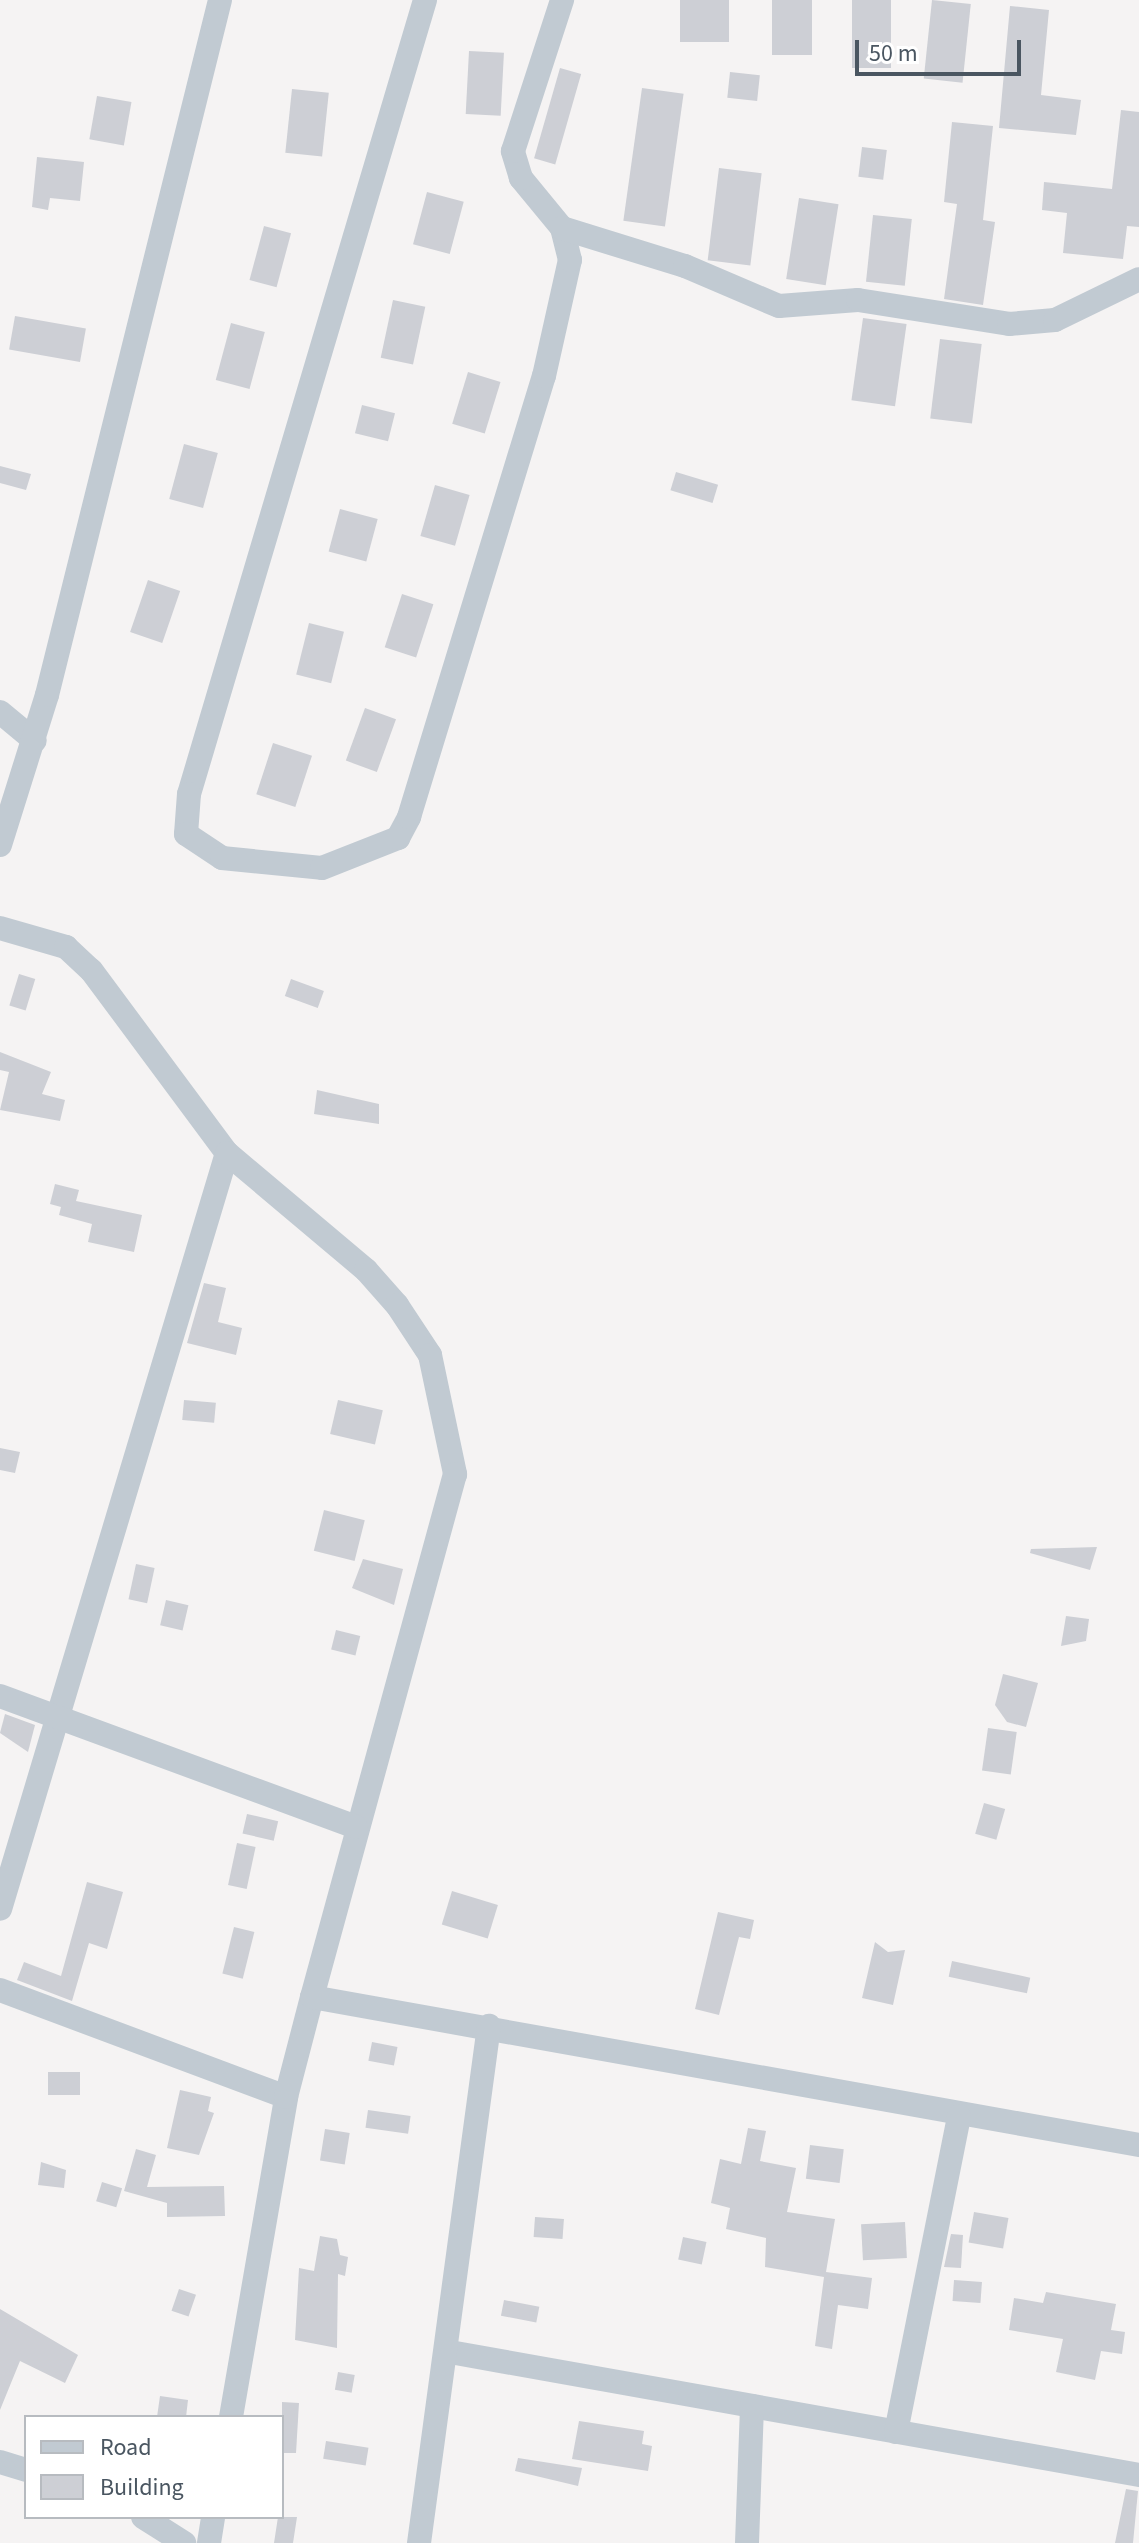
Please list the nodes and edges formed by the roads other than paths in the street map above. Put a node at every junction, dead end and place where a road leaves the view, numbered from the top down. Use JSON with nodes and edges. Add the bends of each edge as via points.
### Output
{"nodes":[{"id":1,"x":220,"y":0,"type":"edge"},
{"id":2,"x":425,"y":0,"type":"edge"},
{"id":3,"x":562,"y":0,"type":"edge"},
{"id":4,"x":562,"y":228,"type":"junction"},
{"id":5,"x":1139,"y":279,"type":"edge"},
{"id":6,"x":0,"y":712,"type":"edge"},
{"id":7,"x":35,"y":741,"type":"junction"},
{"id":8,"x":0,"y":845,"type":"edge"},
{"id":9,"x":0,"y":928,"type":"edge"},
{"id":10,"x":227,"y":1153,"type":"junction"},
{"id":11,"x":0,"y":1696,"type":"edge"},
{"id":12,"x":63,"y":1716,"type":"junction"},
{"id":13,"x":356,"y":1827,"type":"junction"},
{"id":14,"x":0,"y":1909,"type":"edge"},
{"id":15,"x":0,"y":1990,"type":"edge"},
{"id":16,"x":312,"y":1997,"type":"junction"},
{"id":17,"x":489,"y":2026,"type":"junction"},
{"id":18,"x":286,"y":2097,"type":"junction"},
{"id":19,"x":959,"y":2116,"type":"junction"},
{"id":20,"x":1139,"y":2145,"type":"edge"},
{"id":21,"x":450,"y":2352,"type":"junction"},
{"id":22,"x":752,"y":2406,"type":"junction"},
{"id":23,"x":231,"y":2415,"type":"edge"},
{"id":24,"x":896,"y":2432,"type":"junction"},
{"id":25,"x":0,"y":2462,"type":"edge"},
{"id":26,"x":24,"y":2469,"type":"edge"},
{"id":27,"x":1139,"y":2475,"type":"edge"},
{"id":28,"x":146,"y":2519,"type":"edge"},
{"id":29,"x":213,"y":2519,"type":"edge"},
{"id":30,"x":184,"y":2543,"type":"edge"},
{"id":31,"x":209,"y":2543,"type":"edge"},
{"id":32,"x":419,"y":2543,"type":"edge"},
{"id":33,"x":747,"y":2543,"type":"edge"}],
"edges":[{"from":1,"to":7,"type":"street"},
{"from":2,"to":4,"type":"street","via":[[189,794],[186,834],[201,849],[322,868],[398,838],[544,376],[570,260]]},
{"from":3,"to":4,"type":"street","via":[[513,151],[521,178]]},
{"from":4,"to":5,"type":"street","via":[[685,266],[779,306],[858,300],[1009,324],[1055,320]]},
{"from":6,"to":7,"type":"street"},
{"from":7,"to":8,"type":"street"},
{"from":9,"to":10,"type":"street","via":[[66,947],[91,970]]},
{"from":10,"to":12,"type":"street"},
{"from":10,"to":13,"type":"street","via":[[366,1270],[397,1305],[430,1355],[447,1415],[455,1474],[440,1550]]},
{"from":11,"to":12,"type":"street"},
{"from":12,"to":13,"type":"street"},
{"from":12,"to":14,"type":"street"},
{"from":13,"to":16,"type":"street"},
{"from":15,"to":18,"type":"street"},
{"from":16,"to":17,"type":"street"},
{"from":16,"to":18,"type":"street"},
{"from":17,"to":19,"type":"street"},
{"from":17,"to":21,"type":"street"},
{"from":18,"to":23,"type":"street"},
{"from":19,"to":20,"type":"street"},
{"from":19,"to":24,"type":"street"},
{"from":21,"to":22,"type":"street"},
{"from":21,"to":32,"type":"street"},
{"from":22,"to":24,"type":"street"},
{"from":22,"to":33,"type":"street"},
{"from":24,"to":27,"type":"street"},
{"from":25,"to":26,"type":"street"},
{"from":28,"to":30,"type":"street"},
{"from":29,"to":31,"type":"street"}]}
